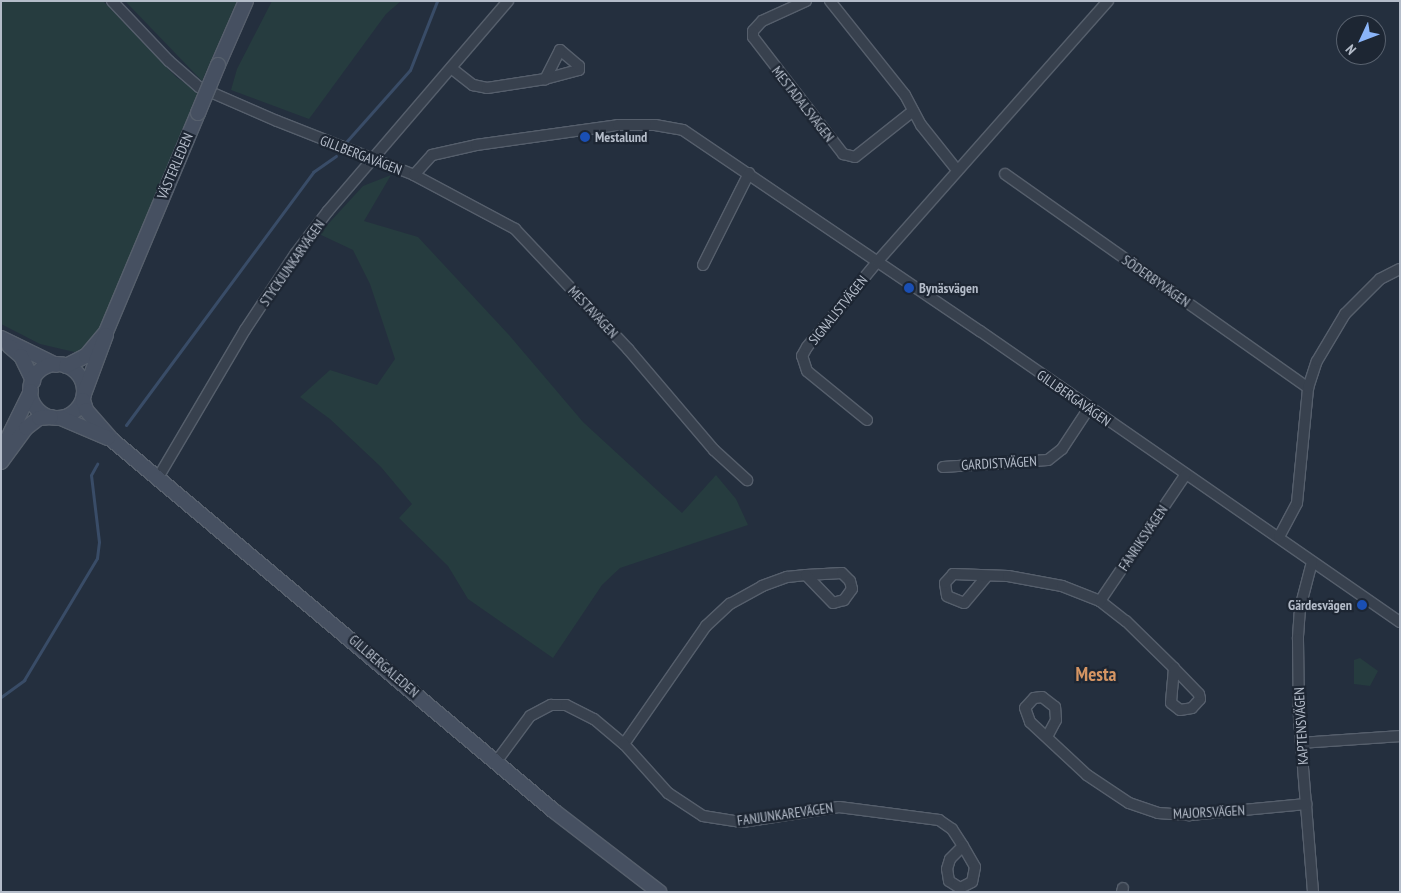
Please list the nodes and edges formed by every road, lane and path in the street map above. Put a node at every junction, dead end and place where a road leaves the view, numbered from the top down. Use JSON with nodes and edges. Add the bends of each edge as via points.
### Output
{"nodes":[{"id":1,"x":112,"y":1,"type":"edge"},
{"id":2,"x":246,"y":1,"type":"edge"},
{"id":3,"x":508,"y":1,"type":"edge"},
{"id":4,"x":806,"y":1,"type":"edge"},
{"id":5,"x":830,"y":1,"type":"edge"},
{"id":6,"x":1108,"y":1,"type":"edge"},
{"id":7,"x":450,"y":68,"type":"junction"},
{"id":8,"x":545,"y":79,"type":"dead end"},
{"id":9,"x":913,"y":111,"type":"junction"},
{"id":10,"x":372,"y":161,"type":"junction"},
{"id":11,"x":957,"y":170,"type":"junction"},
{"id":12,"x":749,"y":173,"type":"junction"},
{"id":13,"x":1005,"y":174,"type":"dead end"},
{"id":14,"x":414,"y":175,"type":"junction"},
{"id":15,"x":877,"y":262,"type":"junction"},
{"id":16,"x":703,"y":265,"type":"dead end"},
{"id":17,"x":1400,"y":269,"type":"edge"},
{"id":18,"x":106,"y":332,"type":"junction"},
{"id":19,"x":1,"y":338,"type":"edge"},
{"id":20,"x":61,"y":365,"type":"junction"},
{"id":21,"x":32,"y":386,"type":"junction"},
{"id":22,"x":1308,"y":388,"type":"junction"},
{"id":23,"x":83,"y":397,"type":"junction"},
{"id":24,"x":1088,"y":408,"type":"junction"},
{"id":25,"x":56,"y":417,"type":"junction"},
{"id":26,"x":867,"y":420,"type":"dead end"},
{"id":27,"x":111,"y":439,"type":"junction"},
{"id":28,"x":1,"y":452,"type":"edge"},
{"id":29,"x":1,"y":462,"type":"edge"},
{"id":30,"x":943,"y":467,"type":"dead end"},
{"id":31,"x":1186,"y":474,"type":"junction"},
{"id":32,"x":159,"y":476,"type":"junction"},
{"id":33,"x":747,"y":480,"type":"dead end"},
{"id":34,"x":1278,"y":537,"type":"junction"},
{"id":35,"x":1312,"y":562,"type":"junction"},
{"id":36,"x":806,"y":575,"type":"dead end"},
{"id":37,"x":987,"y":576,"type":"dead end"},
{"id":38,"x":1100,"y":601,"type":"junction"},
{"id":39,"x":1400,"y":622,"type":"edge"},
{"id":40,"x":1174,"y":668,"type":"dead end"},
{"id":41,"x":1400,"y":736,"type":"edge"},
{"id":42,"x":1047,"y":738,"type":"dead end"},
{"id":43,"x":1301,"y":743,"type":"junction"},
{"id":44,"x":624,"y":744,"type":"junction"},
{"id":45,"x":496,"y":762,"type":"junction"},
{"id":46,"x":1306,"y":804,"type":"junction"},
{"id":47,"x":963,"y":846,"type":"dead end"},
{"id":48,"x":659,"y":892,"type":"edge"},
{"id":49,"x":1313,"y":892,"type":"edge"}],
"edges":[{"from":1,"to":10,"type":"street","name":"GILLBERGAVÄGEN","via":[[169,61],[199,86]]},
{"from":2,"to":18,"type":"main road","name":"VÄSTERLEDEN","bridge":true},
{"from":3,"to":7,"type":"street","name":"STYCKJUNKARVÄGEN"},
{"from":4,"to":9,"type":"street","name":"MESTADALSVÄGEN","via":[[762,21],[753,31],[753,37],[844,154],[855,157]]},
{"from":5,"to":9,"type":"street","via":[[905,96]]},
{"from":6,"to":11,"type":"street"},
{"from":7,"to":8,"type":"street","via":[[480,88]]},
{"from":7,"to":10,"type":"street","name":"STYCKJUNKARVÄGEN"},
{"from":9,"to":11,"type":"street","via":[[932,141]]},
{"from":10,"to":14,"type":"street","name":"GILLBERGAVÄGEN"},
{"from":10,"to":32,"type":"street","name":"STYCKJUNKARVÄGEN","via":[[328,211],[268,294]]},
{"from":11,"to":15,"type":"street"},
{"from":12,"to":14,"type":"street","name":"GILLBERGAVÄGEN","via":[[683,130],[638,124],[441,151],[426,160]]},
{"from":12,"to":15,"type":"street","name":"GILLBERGAVÄGEN"},
{"from":12,"to":16,"type":"street"},
{"from":13,"to":22,"type":"street","name":"SÖDERBYVÄGEN"},
{"from":14,"to":33,"type":"street","name":"MESTAVÄGEN","via":[[515,229],[628,349],[714,450]]},
{"from":15,"to":24,"type":"street","name":"GILLBERGAVÄGEN"},
{"from":15,"to":26,"type":"street","name":"SIGNALISTVÄGEN","via":[[802,356],[806,371]]},
{"from":17,"to":22,"type":"street","via":[[1380,280],[1345,314],[1326,343]]},
{"from":18,"to":20,"type":"main road","name":"VÄSTERLEDEN","via":[[83,358]]},
{"from":18,"to":23,"type":"main road","name":"VÄSTERLEDEN","via":[[106,342]]},
{"from":19,"to":20,"type":"main road"},
{"from":19,"to":21,"type":"main road","via":[[20,356]]},
{"from":20,"to":21,"type":"main road","via":[[42,370]]},
{"from":20,"to":23,"type":"main road","via":[[81,379]]},
{"from":21,"to":25,"type":"main road","via":[[35,405]]},
{"from":21,"to":28,"type":"main road"},
{"from":22,"to":34,"type":"street","via":[[1299,490],[1296,503]]},
{"from":23,"to":25,"type":"main road","via":[[74,412]]},
{"from":23,"to":27,"type":"main road","name":"GILLBERGALEDEN","via":[[86,410]]},
{"from":24,"to":30,"type":"street","name":"GARDISTVÄGEN","via":[[1062,449],[1048,460]]},
{"from":24,"to":31,"type":"street","name":"GILLBERGAVÄGEN"},
{"from":25,"to":27,"type":"main road","name":"GILLBERGALEDEN"},
{"from":25,"to":29,"type":"main road","via":[[39,418],[26,428]]},
{"from":27,"to":32,"type":"main road","name":"GILLBERGALEDEN"},
{"from":31,"to":34,"type":"street","name":"GILLBERGAVÄGEN"},
{"from":31,"to":38,"type":"street","name":"FÄNRIKSVÄGEN"},
{"from":32,"to":45,"type":"main road","name":"GILLBERGALEDEN"},
{"from":34,"to":35,"type":"street","name":"GILLBERGAVÄGEN"},
{"from":35,"to":39,"type":"street","name":"GILLBERGAVÄGEN"},
{"from":35,"to":43,"type":"street","name":"KAPTENSVÄGEN","via":[[1303,589],[1298,639]]},
{"from":36,"to":44,"type":"street","via":[[787,577],[762,586],[718,614]]},
{"from":37,"to":38,"type":"street","via":[[1038,580]]},
{"from":38,"to":40,"type":"street"},
{"from":41,"to":43,"type":"street"},
{"from":42,"to":46,"type":"street","name":"MAJORSVÄGEN","via":[[1103,787],[1130,803],[1158,813],[1190,815]]},
{"from":43,"to":46,"type":"street","name":"KAPTENSVÄGEN"},
{"from":44,"to":45,"type":"street","name":"FANJUNKAREVÄGEN","via":[[579,709],[551,705],[530,716]]},
{"from":44,"to":47,"type":"street","name":"FANJUNKAREVÄGEN","via":[[679,802],[690,810],[718,820],[742,822],[840,807],[861,808],[939,820],[952,829]]},
{"from":45,"to":48,"type":"main road","name":"GILLBERGALEDEN"},
{"from":46,"to":49,"type":"street","name":"KAPTENSVÄGEN"}]}
